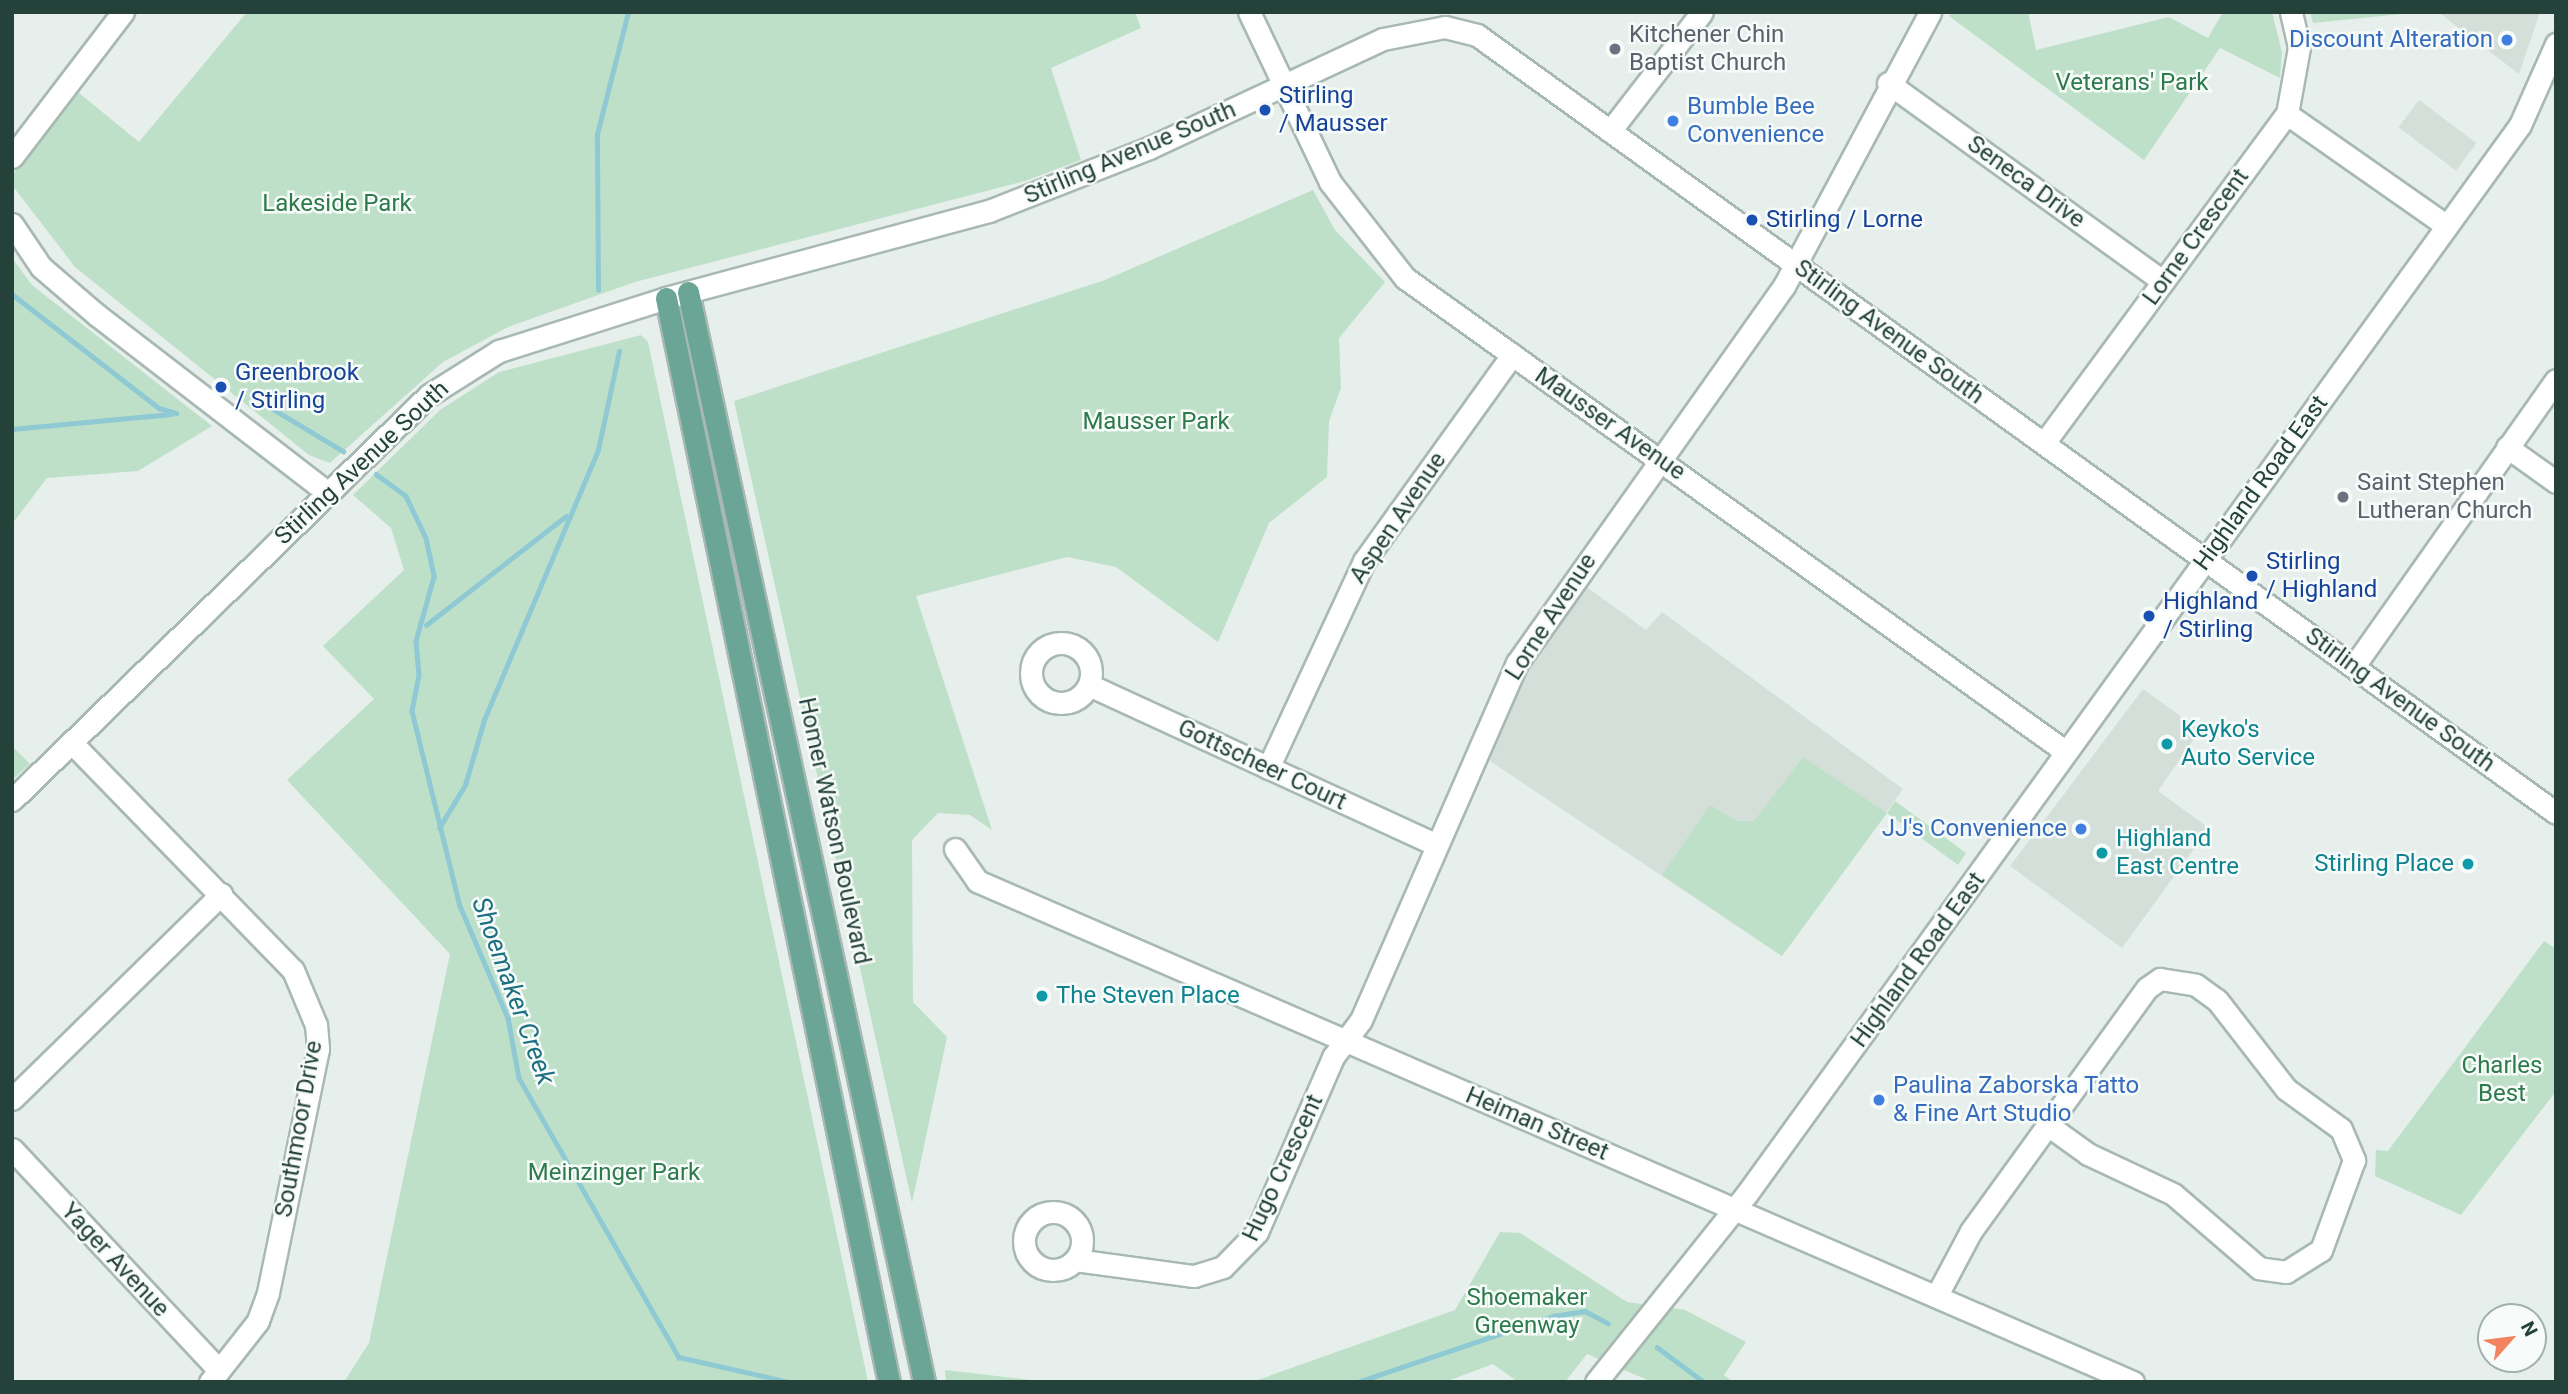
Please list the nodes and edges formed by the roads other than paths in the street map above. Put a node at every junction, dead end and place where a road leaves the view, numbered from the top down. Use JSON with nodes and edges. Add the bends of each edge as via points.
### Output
{"nodes":[{"id":1,"x":123,"y":12,"type":"edge"},
{"id":2,"x":1249,"y":12,"type":"edge"},
{"id":3,"x":1702,"y":12,"type":"edge"},
{"id":4,"x":1930,"y":12,"type":"edge"},
{"id":5,"x":2291,"y":12,"type":"edge"},
{"id":6,"x":1420,"y":21,"type":"edge"},
{"id":7,"x":2556,"y":44,"type":"edge"},
{"id":8,"x":1888,"y":83,"type":"junction"},
{"id":9,"x":1287,"y":84,"type":"junction"},
{"id":10,"x":2287,"y":114,"type":"junction"},
{"id":11,"x":1609,"y":131,"type":"junction"},
{"id":12,"x":12,"y":157,"type":"edge"},
{"id":13,"x":12,"y":224,"type":"edge"},
{"id":14,"x":2447,"y":226,"type":"junction"},
{"id":15,"x":1797,"y":265,"type":"junction"},
{"id":16,"x":2163,"y":281,"type":"junction"},
{"id":17,"x":688,"y":292,"type":"junction"},
{"id":18,"x":666,"y":298,"type":"junction"},
{"id":19,"x":1512,"y":355,"type":"junction"},
{"id":20,"x":2556,"y":380,"type":"edge"},
{"id":21,"x":2044,"y":443,"type":"junction"},
{"id":22,"x":2507,"y":447,"type":"junction"},
{"id":23,"x":1660,"y":460,"type":"junction"},
{"id":24,"x":2556,"y":482,"type":"edge"},
{"id":25,"x":328,"y":493,"type":"junction"},
{"id":26,"x":2205,"y":559,"type":"junction"},
{"id":27,"x":2354,"y":666,"type":"junction"},
{"id":28,"x":1089,"y":685,"type":"dead end"},
{"id":29,"x":71,"y":742,"type":"junction"},
{"id":30,"x":2066,"y":752,"type":"junction"},
{"id":31,"x":1268,"y":768,"type":"junction"},
{"id":32,"x":12,"y":800,"type":"edge"},
{"id":33,"x":2556,"y":813,"type":"edge"},
{"id":34,"x":1435,"y":844,"type":"junction"},
{"id":35,"x":955,"y":849,"type":"dead end"},
{"id":36,"x":221,"y":894,"type":"junction"},
{"id":37,"x":1346,"y":1040,"type":"junction"},
{"id":38,"x":12,"y":1099,"type":"edge"},
{"id":39,"x":2049,"y":1126,"type":"junction"},
{"id":40,"x":12,"y":1149,"type":"edge"},
{"id":41,"x":1736,"y":1209,"type":"junction"},
{"id":42,"x":1075,"y":1260,"type":"dead end"},
{"id":43,"x":1937,"y":1296,"type":"junction"},
{"id":44,"x":215,"y":1376,"type":"edge"},
{"id":45,"x":889,"y":1382,"type":"edge"},
{"id":46,"x":924,"y":1382,"type":"edge"},
{"id":47,"x":1596,"y":1382,"type":"edge"},
{"id":48,"x":2133,"y":1382,"type":"edge"}],
"edges":[{"from":1,"to":12,"type":"street"},
{"from":2,"to":9,"type":"street","name":"Mausser Avenue"},
{"from":3,"to":11,"type":"street"},
{"from":4,"to":8,"type":"street"},
{"from":5,"to":10,"type":"street","name":"Lorne Crescent","via":[[2299,47]]},
{"from":6,"to":9,"type":"street","name":"Stirling Avenue South"},
{"from":6,"to":11,"type":"street","name":"Stirling Avenue South","via":[[1477,35]]},
{"from":7,"to":14,"type":"street","name":"Highland Road East","via":[[2520,125]]},
{"from":8,"to":15,"type":"street"},
{"from":8,"to":16,"type":"street","name":"Seneca Drive"},
{"from":9,"to":17,"type":"street","name":"Stirling Avenue South","via":[[989,212]]},
{"from":9,"to":19,"type":"street","name":"Mausser Avenue","via":[[1330,182],[1372,243],[1405,278]]},
{"from":10,"to":14,"type":"street"},
{"from":10,"to":16,"type":"street","name":"Lorne Crescent"},
{"from":11,"to":15,"type":"street","name":"Stirling Avenue South"},
{"from":13,"to":25,"type":"street","via":[[41,267],[97,315]]},
{"from":14,"to":26,"type":"street","name":"Highland Road East"},
{"from":15,"to":21,"type":"street","name":"Stirling Avenue South"},
{"from":15,"to":23,"type":"street","name":"Lorne Avenue"},
{"from":16,"to":21,"type":"street","name":"Lorne Crescent"},
{"from":17,"to":18,"type":"street","name":"Stirling Avenue South"},
{"from":17,"to":46,"type":"main road","name":"Homer Watson Boulevard"},
{"from":18,"to":25,"type":"street","name":"Stirling Avenue South","via":[[547,333],[475,364],[429,395]]},
{"from":18,"to":45,"type":"main road"},
{"from":19,"to":23,"type":"street","name":"Mausser Avenue"},
{"from":19,"to":31,"type":"street","name":"Aspen Avenue","via":[[1364,561]]},
{"from":20,"to":22,"type":"street"},
{"from":21,"to":26,"type":"street","name":"Stirling Avenue South"},
{"from":22,"to":24,"type":"street"},
{"from":22,"to":27,"type":"street"},
{"from":23,"to":30,"type":"street","name":"Mausser Avenue"},
{"from":23,"to":34,"type":"street","name":"Lorne Avenue","via":[[1517,663]]},
{"from":25,"to":29,"type":"street","name":"Stirling Avenue South"},
{"from":26,"to":27,"type":"street","name":"Stirling Avenue South"},
{"from":26,"to":30,"type":"street","name":"Highland Road East"},
{"from":27,"to":33,"type":"street","name":"Stirling Avenue South"},
{"from":28,"to":31,"type":"street","name":"Gottscheer Court"},
{"from":29,"to":32,"type":"street","name":"Stirling Avenue South"},
{"from":29,"to":36,"type":"street","name":"Southmoor Drive"},
{"from":30,"to":41,"type":"street","name":"Highland Road East"},
{"from":31,"to":34,"type":"street","name":"Gottscheer Court"},
{"from":34,"to":37,"type":"street","name":"Lorne Avenue","via":[[1361,1020]]},
{"from":35,"to":37,"type":"street","name":"Heiman Street","via":[[977,881]]},
{"from":36,"to":38,"type":"street"},
{"from":36,"to":44,"type":"street","name":"Southmoor Drive","via":[[293,970],[311,1002],[318,1049],[268,1293],[258,1321]]},
{"from":37,"to":41,"type":"street","name":"Heiman Street"},
{"from":37,"to":42,"type":"street","name":"Hugo Crescent","via":[[1243,1252],[1194,1276]]},
{"from":39,"to":39,"type":"street","via":[[2088,1154],[2173,1194],[2259,1268],[2286,1272],[2321,1250],[2354,1160],[2341,1129],[2286,1089],[2217,1000],[2174,979],[2147,988]]},
{"from":39,"to":43,"type":"street","via":[[1971,1231]]},
{"from":40,"to":44,"type":"street","name":"Yager Avenue"},
{"from":41,"to":43,"type":"street","name":"Heiman Street"},
{"from":41,"to":47,"type":"street","name":"Highland Road East"},
{"from":43,"to":48,"type":"street","name":"Heiman Street"}]}
